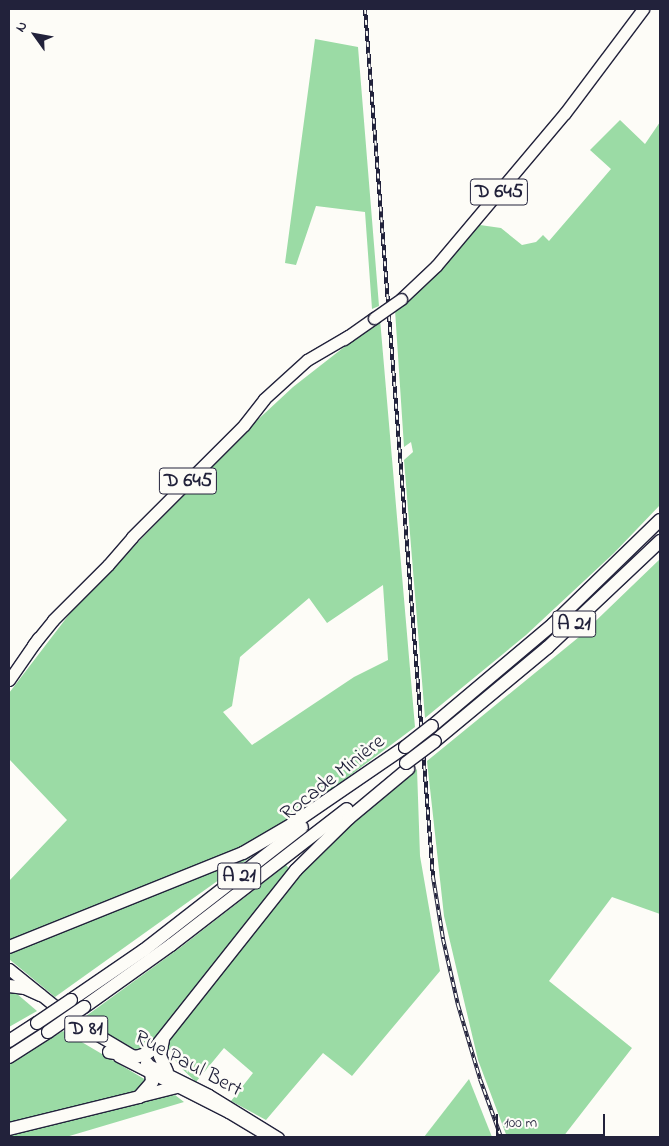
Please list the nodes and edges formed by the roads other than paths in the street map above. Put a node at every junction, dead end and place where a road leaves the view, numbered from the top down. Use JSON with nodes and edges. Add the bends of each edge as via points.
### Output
{"nodes":[{"id":1,"x":643,"y":9,"type":"edge"},
{"id":2,"x":660,"y":520,"type":"edge"},
{"id":3,"x":660,"y":541,"type":"edge"},
{"id":4,"x":9,"y":680,"type":"edge"},
{"id":5,"x":405,"y":747,"type":"junction"},
{"id":6,"x":407,"y":766,"type":"junction"},
{"id":7,"x":15,"y":945,"type":"edge"},
{"id":8,"x":9,"y":952,"type":"edge"},
{"id":9,"x":9,"y":969,"type":"edge"},
{"id":10,"x":12,"y":983,"type":"edge"},
{"id":11,"x":40,"y":995,"type":"junction"},
{"id":12,"x":164,"y":1039,"type":"junction"},
{"id":13,"x":9,"y":1041,"type":"edge"},
{"id":14,"x":109,"y":1052,"type":"junction"},
{"id":15,"x":9,"y":1057,"type":"edge"},
{"id":16,"x":145,"y":1065,"type":"junction"},
{"id":17,"x":167,"y":1072,"type":"junction"},
{"id":18,"x":176,"y":1087,"type":"junction"},
{"id":19,"x":139,"y":1097,"type":"junction"},
{"id":20,"x":9,"y":1129,"type":"edge"},
{"id":21,"x":268,"y":1137,"type":"edge"},
{"id":22,"x":279,"y":1137,"type":"edge"}],
"edges":[{"from":1,"to":4,"type":"main road","number":"D 645","bridge":true,"via":[[565,113],[436,266],[401,299],[297,376],[244,425],[53,620]]},
{"from":2,"to":5,"type":"highway","name":"Rocade Minière","number":"A 21","bridge":true,"via":[[553,624]]},
{"from":3,"to":6,"type":"highway","name":"Rocade Minière","number":"A 21","bridge":true,"via":[[578,620]]},
{"from":5,"to":7,"type":"highway","via":[[291,825],[243,853]]},
{"from":5,"to":13,"type":"highway","name":"Rocade Minière","number":"A 21","bridge":true,"via":[[156,940]]},
{"from":6,"to":12,"type":"highway","via":[[289,878]]},
{"from":6,"to":15,"type":"highway","name":"Rocade Minière","number":"A 21","bridge":true,"via":[[171,946]]},
{"from":7,"to":8,"type":"highway"},
{"from":9,"to":11,"type":"main road","name":"Rue Paul Bert","number":"D 81"},
{"from":10,"to":11,"type":"highway"},
{"from":10,"to":14,"type":"main road","name":"Rue Paul Bert","number":"D 81","via":[[63,1023]]},
{"from":11,"to":16,"type":"main road","name":"Rue Paul Bert","number":"D 81","via":[[81,1026]]},
{"from":12,"to":16,"type":"highway","via":[[150,1052]]},
{"from":12,"to":17,"type":"highway","via":[[160,1056]]},
{"from":14,"to":16,"type":"highway"},
{"from":14,"to":16,"type":"street","name":"Rue Paul Bert","number":"D 81"},
{"from":16,"to":17,"type":"street","name":"Rue Paul Bert","number":"D 81"},
{"from":16,"to":18,"type":"street","name":"Rue Paul Bert","number":"D 81"},
{"from":16,"to":19,"type":"highway","via":[[150,1086]]},
{"from":17,"to":22,"type":"street","name":"Rue Paul Bert","number":"D 81"},
{"from":18,"to":19,"type":"highway"},
{"from":18,"to":21,"type":"street","name":"Rue Paul Bert","number":"D 81"},
{"from":19,"to":20,"type":"highway"}]}
